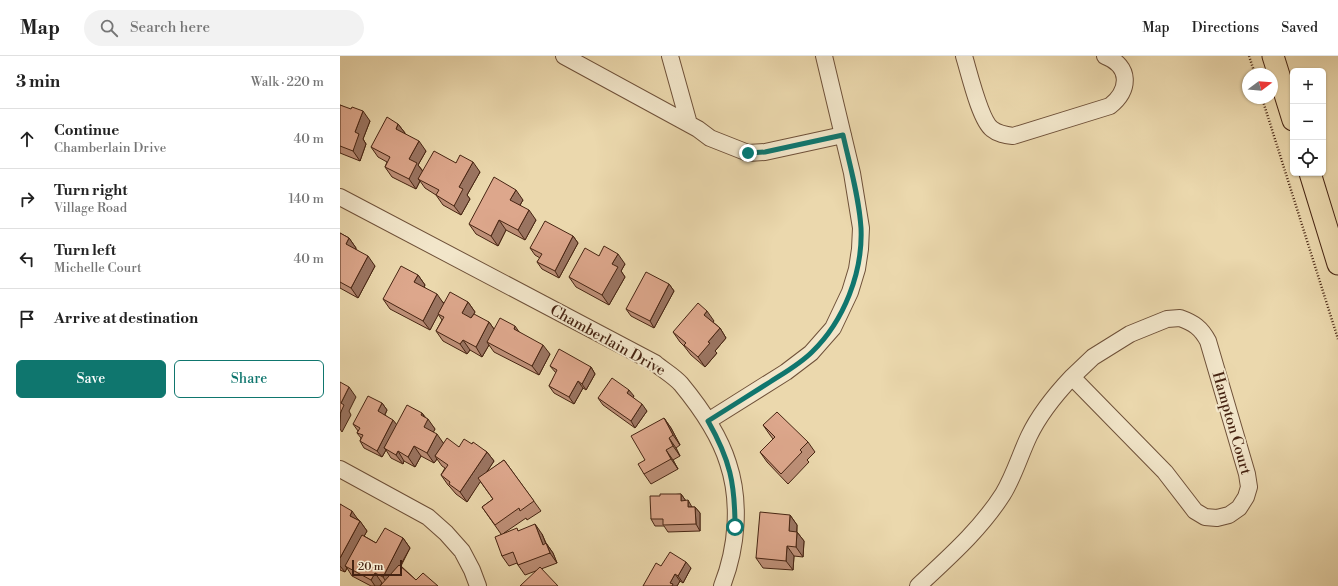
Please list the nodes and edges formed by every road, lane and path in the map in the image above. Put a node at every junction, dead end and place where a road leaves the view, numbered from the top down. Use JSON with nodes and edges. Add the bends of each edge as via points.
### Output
{"nodes":[{"id":1,"x":564,"y":56,"type":"edge"},
{"id":2,"x":670,"y":56,"type":"edge"},
{"id":3,"x":824,"y":56,"type":"edge"},
{"id":4,"x":964,"y":56,"type":"edge"},
{"id":5,"x":1105,"y":56,"type":"edge"},
{"id":6,"x":1249,"y":56,"type":"edge"},
{"id":7,"x":1273,"y":56,"type":"edge"},
{"id":8,"x":1253,"y":68,"type":"edge"},
{"id":9,"x":1264,"y":104,"type":"edge"},
{"id":10,"x":1290,"y":110,"type":"edge"},
{"id":11,"x":689,"y":124,"type":"junction"},
{"id":12,"x":843,"y":135,"type":"junction"},
{"id":13,"x":1311,"y":176,"type":"edge"},
{"id":14,"x":340,"y":197,"type":"edge"},
{"id":15,"x":1338,"y":264,"type":"edge"},
{"id":16,"x":1338,"y":339,"type":"edge"},
{"id":17,"x":1072,"y":376,"type":"junction"},
{"id":18,"x":708,"y":421,"type":"junction"},
{"id":19,"x":340,"y":469,"type":"edge"},
{"id":20,"x":478,"y":586,"type":"edge"},
{"id":21,"x":723,"y":586,"type":"edge"},
{"id":22,"x":918,"y":586,"type":"edge"}],
"edges":[{"from":1,"to":11,"type":"street"},
{"from":2,"to":11,"type":"street"},
{"from":3,"to":12,"type":"street"},
{"from":4,"to":5,"type":"street","via":[[984,120],[996,132],[1013,136],[1110,106],[1125,87],[1124,74],[1120,66]]},
{"from":6,"to":8,"type":"path"},
{"from":7,"to":10,"type":"main road"},
{"from":9,"to":16,"type":"path"},
{"from":11,"to":12,"type":"street","via":[[710,138],[748,153],[765,152]]},
{"from":12,"to":18,"type":"street","via":[[861,228],[857,269],[843,308],[833,328],[811,353],[786,372]]},
{"from":13,"to":15,"type":"main road"},
{"from":14,"to":18,"type":"street","name":"Chamberlain Drive","via":[[655,363],[680,383]]},
{"from":17,"to":17,"type":"street","name":"Hampton Court","via":[[1093,358],[1130,334],[1167,319],[1180,318],[1192,322],[1202,330],[1208,340],[1247,474],[1246,497],[1239,508],[1229,515],[1217,518],[1205,517],[1195,511],[1166,472]]},
{"from":17,"to":22,"type":"street","name":"Hampton Court","via":[[1040,416],[1006,488],[989,514],[975,532]]},
{"from":18,"to":21,"type":"street","name":"Chamberlain Drive","via":[[720,442],[733,482],[735,527],[729,567]]},
{"from":19,"to":20,"type":"street","via":[[428,517],[462,551]]}]}
